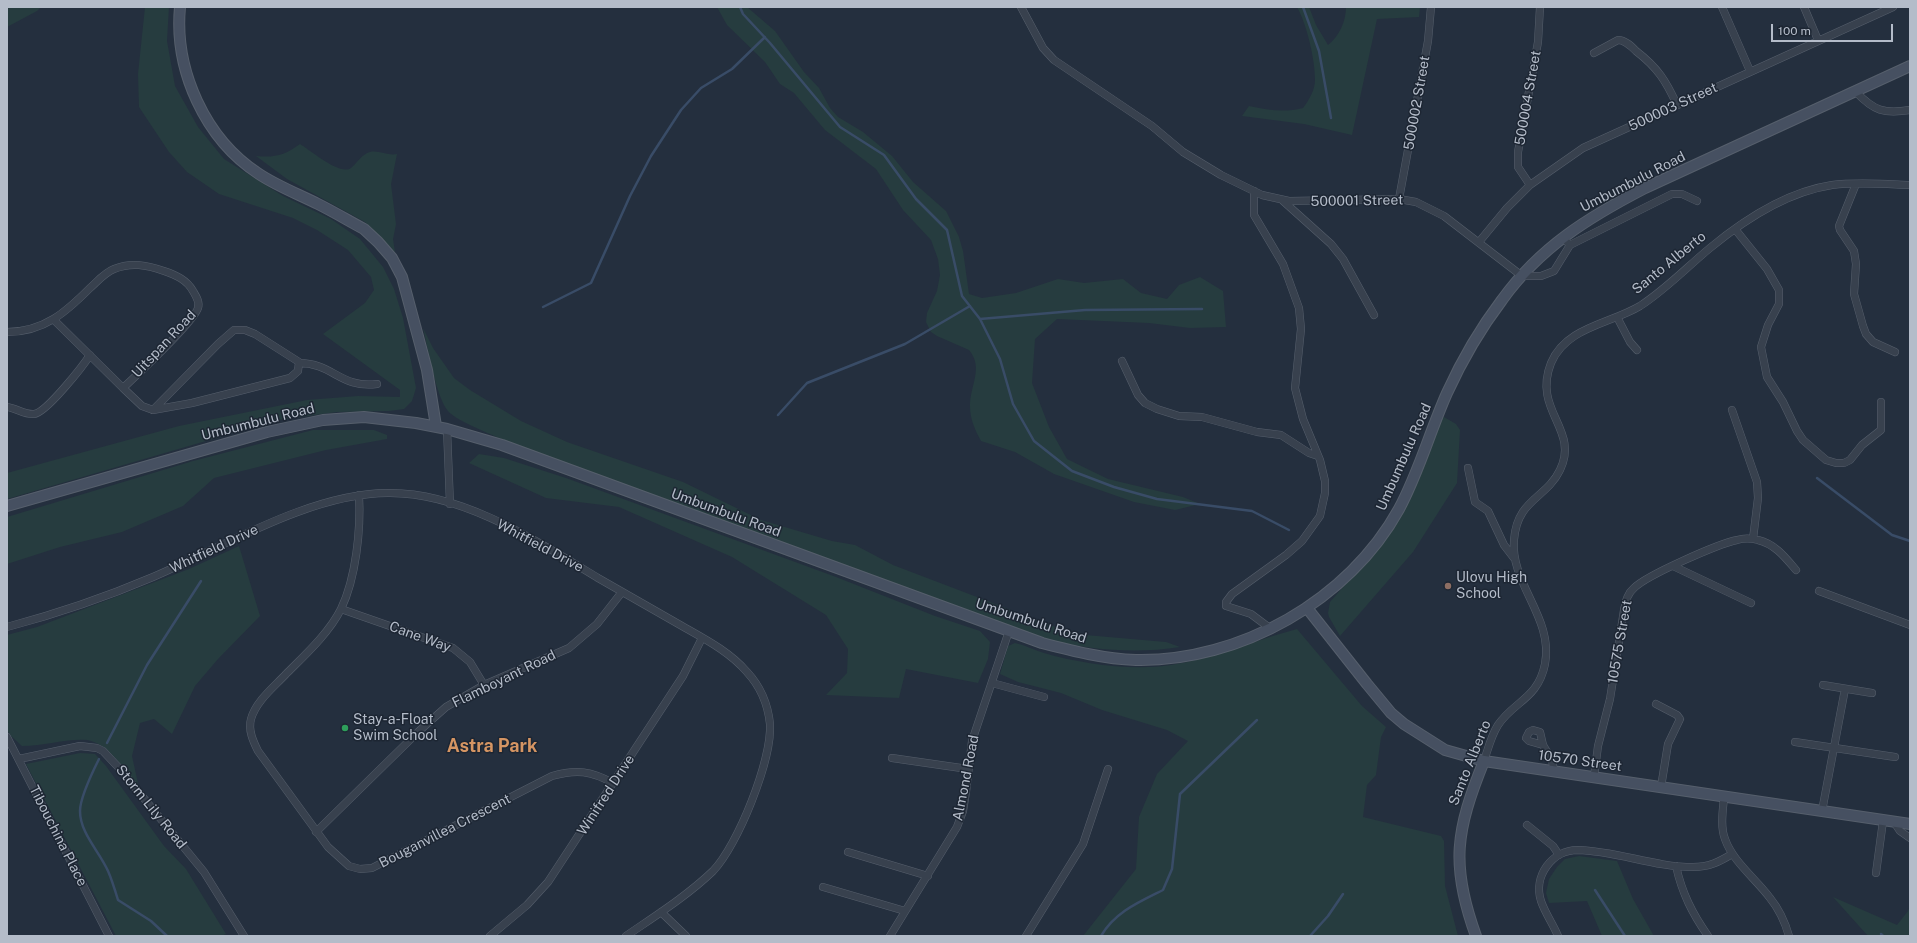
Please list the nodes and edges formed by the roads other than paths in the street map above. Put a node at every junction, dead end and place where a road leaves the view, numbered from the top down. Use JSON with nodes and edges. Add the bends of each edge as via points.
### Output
{"nodes":[{"id":1,"x":180,"y":7,"type":"edge"},
{"id":2,"x":1021,"y":7,"type":"edge"},
{"id":3,"x":1431,"y":7,"type":"edge"},
{"id":4,"x":1540,"y":7,"type":"edge"},
{"id":5,"x":1722,"y":7,"type":"edge"},
{"id":6,"x":1804,"y":7,"type":"edge"},
{"id":7,"x":1892,"y":7,"type":"edge"},
{"id":8,"x":1818,"y":40,"type":"junction"},
{"id":9,"x":1594,"y":53,"type":"dead end"},
{"id":10,"x":1910,"y":66,"type":"edge"},
{"id":11,"x":1750,"y":71,"type":"junction"},
{"id":12,"x":1856,"y":92,"type":"junction"},
{"id":13,"x":1677,"y":105,"type":"junction"},
{"id":14,"x":1910,"y":110,"type":"edge"},
{"id":15,"x":1856,"y":184,"type":"junction"},
{"id":16,"x":1530,"y":185,"type":"junction"},
{"id":17,"x":1910,"y":185,"type":"edge"},
{"id":18,"x":1254,"y":191,"type":"junction"},
{"id":19,"x":1399,"y":198,"type":"junction"},
{"id":20,"x":1282,"y":200,"type":"junction"},
{"id":21,"x":1697,"y":201,"type":"dead end"},
{"id":22,"x":1734,"y":229,"type":"junction"},
{"id":23,"x":1563,"y":236,"type":"junction"},
{"id":24,"x":1479,"y":242,"type":"junction"},
{"id":25,"x":1570,"y":245,"type":"junction"},
{"id":26,"x":1522,"y":276,"type":"junction"},
{"id":27,"x":1374,"y":315,"type":"dead end"},
{"id":28,"x":1617,"y":317,"type":"junction"},
{"id":29,"x":54,"y":320,"type":"junction"},
{"id":30,"x":7,"y":332,"type":"edge"},
{"id":31,"x":1637,"y":350,"type":"dead end"},
{"id":32,"x":1895,"y":352,"type":"dead end"},
{"id":33,"x":90,"y":355,"type":"junction"},
{"id":34,"x":1122,"y":361,"type":"dead end"},
{"id":35,"x":299,"y":364,"type":"junction"},
{"id":36,"x":377,"y":384,"type":"dead end"},
{"id":37,"x":123,"y":388,"type":"junction"},
{"id":38,"x":1881,"y":402,"type":"dead end"},
{"id":39,"x":7,"y":407,"type":"edge"},
{"id":40,"x":153,"y":410,"type":"junction"},
{"id":41,"x":1732,"y":410,"type":"dead end"},
{"id":42,"x":436,"y":426,"type":"junction"},
{"id":43,"x":447,"y":429,"type":"junction"},
{"id":44,"x":1318,"y":456,"type":"junction"},
{"id":45,"x":1468,"y":468,"type":"dead end"},
{"id":46,"x":358,"y":495,"type":"junction"},
{"id":47,"x":450,"y":504,"type":"junction"},
{"id":48,"x":7,"y":506,"type":"edge"},
{"id":49,"x":1753,"y":539,"type":"junction"},
{"id":50,"x":1515,"y":560,"type":"junction"},
{"id":51,"x":1674,"y":566,"type":"junction"},
{"id":52,"x":1796,"y":570,"type":"dead end"},
{"id":53,"x":1819,"y":591,"type":"dead end"},
{"id":54,"x":622,"y":592,"type":"junction"},
{"id":55,"x":1751,"y":604,"type":"dead end"},
{"id":56,"x":1307,"y":608,"type":"junction"},
{"id":57,"x":341,"y":609,"type":"junction"},
{"id":58,"x":1910,"y":625,"type":"edge"},
{"id":59,"x":7,"y":627,"type":"edge"},
{"id":60,"x":1271,"y":629,"type":"junction"},
{"id":61,"x":1009,"y":631,"type":"junction"},
{"id":62,"x":702,"y":638,"type":"junction"},
{"id":63,"x":992,"y":683,"type":"junction"},
{"id":64,"x":1823,"y":685,"type":"dead end"},
{"id":65,"x":484,"y":686,"type":"junction"},
{"id":66,"x":1845,"y":689,"type":"junction"},
{"id":67,"x":1872,"y":693,"type":"dead end"},
{"id":68,"x":1044,"y":697,"type":"dead end"},
{"id":69,"x":1656,"y":704,"type":"dead end"},
{"id":70,"x":7,"y":737,"type":"edge"},
{"id":71,"x":1795,"y":742,"type":"dead end"},
{"id":72,"x":1543,"y":745,"type":"dead end"},
{"id":73,"x":1834,"y":748,"type":"junction"},
{"id":74,"x":1895,"y":757,"type":"dead end"},
{"id":75,"x":892,"y":758,"type":"dead end"},
{"id":76,"x":19,"y":759,"type":"junction"},
{"id":77,"x":1484,"y":761,"type":"junction"},
{"id":78,"x":968,"y":768,"type":"junction"},
{"id":79,"x":1108,"y":769,"type":"dead end"},
{"id":80,"x":1554,"y":772,"type":"junction"},
{"id":81,"x":1594,"y":777,"type":"junction"},
{"id":82,"x":613,"y":783,"type":"junction"},
{"id":83,"x":1661,"y":787,"type":"junction"},
{"id":84,"x":1724,"y":797,"type":"junction"},
{"id":85,"x":1822,"y":811,"type":"junction"},
{"id":86,"x":1883,"y":821,"type":"junction"},
{"id":87,"x":1894,"y":822,"type":"junction"},
{"id":88,"x":1527,"y":824,"type":"dead end"},
{"id":89,"x":1910,"y":824,"type":"edge"},
{"id":90,"x":316,"y":832,"type":"junction"},
{"id":91,"x":1910,"y":838,"type":"edge"},
{"id":92,"x":848,"y":852,"type":"dead end"},
{"id":93,"x":1732,"y":854,"type":"junction"},
{"id":94,"x":1559,"y":855,"type":"junction"},
{"id":95,"x":1676,"y":866,"type":"junction"},
{"id":96,"x":1876,"y":873,"type":"dead end"},
{"id":97,"x":928,"y":876,"type":"junction"},
{"id":98,"x":824,"y":888,"type":"dead end"},
{"id":99,"x":661,"y":912,"type":"junction"},
{"id":100,"x":905,"y":912,"type":"junction"},
{"id":101,"x":110,"y":936,"type":"edge"},
{"id":102,"x":244,"y":936,"type":"edge"},
{"id":103,"x":490,"y":936,"type":"edge"},
{"id":104,"x":626,"y":936,"type":"edge"},
{"id":105,"x":686,"y":936,"type":"edge"},
{"id":106,"x":890,"y":936,"type":"edge"},
{"id":107,"x":1026,"y":936,"type":"edge"},
{"id":108,"x":1476,"y":936,"type":"edge"},
{"id":109,"x":1558,"y":936,"type":"edge"},
{"id":110,"x":1708,"y":936,"type":"edge"},
{"id":111,"x":1789,"y":936,"type":"edge"}],
"edges":[{"from":1,"to":42,"type":"main road","via":[[182,55],[191,86],[210,124],[227,145],[258,173],[364,229],[392,258],[407,291],[432,395]]},
{"from":2,"to":18,"type":"street","name":"500001 Street","via":[[1043,48],[1054,60],[1152,126],[1184,152],[1221,176]]},
{"from":3,"to":19,"type":"street","name":"500002 Street","via":[[1428,41]]},
{"from":4,"to":16,"type":"street","name":"500004 Street","via":[[1538,42],[1518,152],[1518,167]]},
{"from":5,"to":11,"type":"street"},
{"from":6,"to":8,"type":"street"},
{"from":7,"to":8,"type":"street","name":"500003 Street"},
{"from":8,"to":11,"type":"street","name":"500003 Street"},
{"from":9,"to":13,"type":"street","via":[[1618,40],[1626,42],[1661,73]]},
{"from":10,"to":12,"type":"main road","name":"Umbumbulu Road"},
{"from":11,"to":13,"type":"street","name":"500003 Street"},
{"from":12,"to":14,"type":"street","via":[[1867,104],[1881,111]]},
{"from":12,"to":23,"type":"main road","name":"Umbumbulu Road","via":[[1645,188],[1603,210]]},
{"from":13,"to":16,"type":"street","name":"500003 Street","via":[[1583,148]]},
{"from":15,"to":17,"type":"street","name":"Santo Alberto"},
{"from":15,"to":22,"type":"street","name":"Santo Alberto","via":[[1833,185],[1802,193],[1758,213]]},
{"from":15,"to":32,"type":"street","via":[[1839,226],[1854,251],[1854,294],[1866,334],[1873,342]]},
{"from":16,"to":24,"type":"street","name":"500003 Street"},
{"from":18,"to":20,"type":"street","name":"500001 Street"},
{"from":18,"to":44,"type":"street","via":[[1254,215],[1283,264],[1299,308],[1301,329],[1295,388],[1303,419]]},
{"from":19,"to":20,"type":"street","name":"500001 Street","via":[[1304,202]]},
{"from":19,"to":24,"type":"street","name":"500001 Street","via":[[1416,202],[1432,210]]},
{"from":20,"to":27,"type":"street","via":[[1343,258]]},
{"from":21,"to":25,"type":"street","via":[[1682,194],[1672,194]]},
{"from":22,"to":28,"type":"street","name":"Santo Alberto","via":[[1651,298]]},
{"from":22,"to":38,"type":"street","via":[[1767,269],[1779,290],[1779,304],[1764,334],[1761,347],[1763,364],[1767,377],[1804,440],[1826,460],[1844,463],[1881,430]]},
{"from":23,"to":25,"type":"street"},
{"from":23,"to":26,"type":"main road","name":"Umbumbulu Road"},
{"from":24,"to":26,"type":"street","name":"500001 Street"},
{"from":25,"to":26,"type":"street","via":[[1554,271],[1541,276]]},
{"from":26,"to":56,"type":"main road","name":"Umbumbulu Road","via":[[1500,302],[1470,349],[1447,393],[1408,489],[1384,532],[1347,574]]},
{"from":28,"to":31,"type":"street"},
{"from":28,"to":50,"type":"street","name":"Santo Alberto","via":[[1572,337],[1552,361],[1546,392],[1550,409],[1564,436],[1564,456],[1556,477],[1527,505],[1519,520],[1513,544]]},
{"from":29,"to":30,"type":"street","name":"Uitspan Road","via":[[24,330]]},
{"from":29,"to":33,"type":"street"},
{"from":29,"to":37,"type":"street","name":"Uitspan Road","via":[[106,274],[118,268],[132,264],[146,266],[171,273],[186,282],[193,290],[198,303],[197,310],[185,326]]},
{"from":33,"to":37,"type":"street"},
{"from":33,"to":39,"type":"street","via":[[65,387],[37,413],[31,414]]},
{"from":34,"to":44,"type":"street","via":[[1138,395],[1157,409],[1179,416],[1209,418],[1257,432],[1280,435]]},
{"from":35,"to":36,"type":"street","via":[[315,364],[358,385]]},
{"from":35,"to":40,"type":"street","via":[[298,371],[290,378],[192,403]]},
{"from":35,"to":40,"type":"street","via":[[296,359],[255,334],[234,330]]},
{"from":37,"to":40,"type":"street","name":"Uitspan Road","via":[[142,406]]},
{"from":41,"to":49,"type":"street","via":[[1757,482],[1758,498]]},
{"from":42,"to":43,"type":"main road","name":"Umbumbulu Road"},
{"from":42,"to":48,"type":"main road","name":"Umbumbulu Road","via":[[364,417],[323,420]]},
{"from":43,"to":47,"type":"street"},
{"from":43,"to":61,"type":"main road","name":"Umbumbulu Road","via":[[502,445]]},
{"from":44,"to":60,"type":"street","via":[[1325,481],[1320,516],[1302,541],[1232,594],[1226,602],[1226,606],[1251,614]]},
{"from":45,"to":50,"type":"street","via":[[1474,502],[1488,511],[1504,545]]},
{"from":46,"to":47,"type":"street","name":"Whitfield Drive","via":[[410,493]]},
{"from":46,"to":57,"type":"street","name":"Bouganvillea Crescent","via":[[358,544]]},
{"from":46,"to":59,"type":"street","name":"Whitfield Drive","via":[[292,514],[150,578]]},
{"from":47,"to":54,"type":"street","name":"Whitfield Drive","via":[[523,534]]},
{"from":49,"to":51,"type":"street","name":"10575 Street","via":[[1730,542]]},
{"from":49,"to":52,"type":"street","via":[[1776,548]]},
{"from":50,"to":77,"type":"street","name":"Santo Alberto","via":[[1541,621],[1546,641],[1545,662],[1538,683],[1527,698],[1505,716],[1499,725]]},
{"from":51,"to":55,"type":"street"},
{"from":51,"to":81,"type":"street","name":"10575 Street","via":[[1632,589],[1627,599]]},
{"from":53,"to":58,"type":"street"},
{"from":54,"to":62,"type":"street","name":"Whitfield Drive"},
{"from":54,"to":65,"type":"street","name":"Flamboyant Road","via":[[597,624],[569,648]]},
{"from":56,"to":60,"type":"main road","name":"Umbumbulu Road"},
{"from":56,"to":77,"type":"main road","name":"10570 Street","via":[[1392,713],[1404,724],[1445,750]]},
{"from":57,"to":65,"type":"street","name":"Cane Way","via":[[453,648],[470,662]]},
{"from":57,"to":90,"type":"street","name":"Bouganvillea Crescent","via":[[321,636],[267,693],[254,712],[250,726],[258,751]]},
{"from":60,"to":61,"type":"main road","name":"Umbumbulu Road","via":[[1234,644],[1190,655],[1136,660],[1092,656]]},
{"from":61,"to":63,"type":"street","name":"Almond Road"},
{"from":62,"to":82,"type":"street","name":"Winifred Drive","via":[[683,676]]},
{"from":62,"to":99,"type":"street","name":"Whitfield Drive","via":[[735,661],[758,687],[767,707],[770,725],[767,749],[740,831],[729,851],[713,870]]},
{"from":63,"to":68,"type":"street"},
{"from":63,"to":78,"type":"street","name":"Almond Road","via":[[975,729]]},
{"from":64,"to":66,"type":"street"},
{"from":65,"to":90,"type":"street","name":"Flamboyant Road","via":[[446,708],[418,732]]},
{"from":66,"to":67,"type":"street"},
{"from":66,"to":73,"type":"street"},
{"from":69,"to":83,"type":"street","via":[[1680,719],[1668,744]]},
{"from":70,"to":76,"type":"street","name":"Tibouchina Place"},
{"from":71,"to":73,"type":"street"},
{"from":72,"to":80,"type":"street","via":[[1552,760]]},
{"from":73,"to":74,"type":"street"},
{"from":73,"to":85,"type":"street"},
{"from":75,"to":78,"type":"street"},
{"from":76,"to":101,"type":"street","name":"Tibouchina Place"},
{"from":76,"to":102,"type":"street","name":"Storm Lily Road","via":[[80,746],[103,751],[204,872]]},
{"from":77,"to":80,"type":"main road","name":"10570 Street"},
{"from":77,"to":108,"type":"main road","name":"Santo Alberto","via":[[1467,804],[1459,850],[1462,893]]},
{"from":78,"to":97,"type":"street","name":"Almond Road","via":[[957,827]]},
{"from":79,"to":107,"type":"street","via":[[1083,844]]},
{"from":80,"to":81,"type":"main road","name":"10570 Street"},
{"from":81,"to":83,"type":"main road","name":"10570 Street"},
{"from":82,"to":90,"type":"street","name":"Bouganvillea Crescent","via":[[580,771],[552,776],[372,868],[360,869],[343,862]]},
{"from":82,"to":103,"type":"street","name":"Winifred Drive","via":[[548,882],[527,905]]},
{"from":83,"to":84,"type":"main road","name":"10570 Street"},
{"from":84,"to":85,"type":"main road","name":"10570 Street"},
{"from":84,"to":93,"type":"street","via":[[1723,832]]},
{"from":85,"to":86,"type":"main road","name":"10570 Street"},
{"from":86,"to":87,"type":"main road","name":"10570 Street"},
{"from":86,"to":96,"type":"street"},
{"from":87,"to":89,"type":"main road","name":"10570 Street"},
{"from":87,"to":91,"type":"street","via":[[1900,831]]},
{"from":88,"to":94,"type":"street","via":[[1553,846]]},
{"from":92,"to":97,"type":"street"},
{"from":93,"to":95,"type":"street","via":[[1709,866]]},
{"from":93,"to":111,"type":"street","via":[[1770,898],[1780,913]]},
{"from":94,"to":95,"type":"street","via":[[1578,850]]},
{"from":94,"to":109,"type":"street","via":[[1543,871],[1539,891]]},
{"from":95,"to":110,"type":"street","via":[[1682,891],[1690,909]]},
{"from":97,"to":100,"type":"street","name":"Almond Road"},
{"from":98,"to":100,"type":"street"},
{"from":99,"to":104,"type":"street","name":"Whitfield Drive"},
{"from":99,"to":105,"type":"street"},
{"from":100,"to":106,"type":"street","name":"Almond Road"}]}
